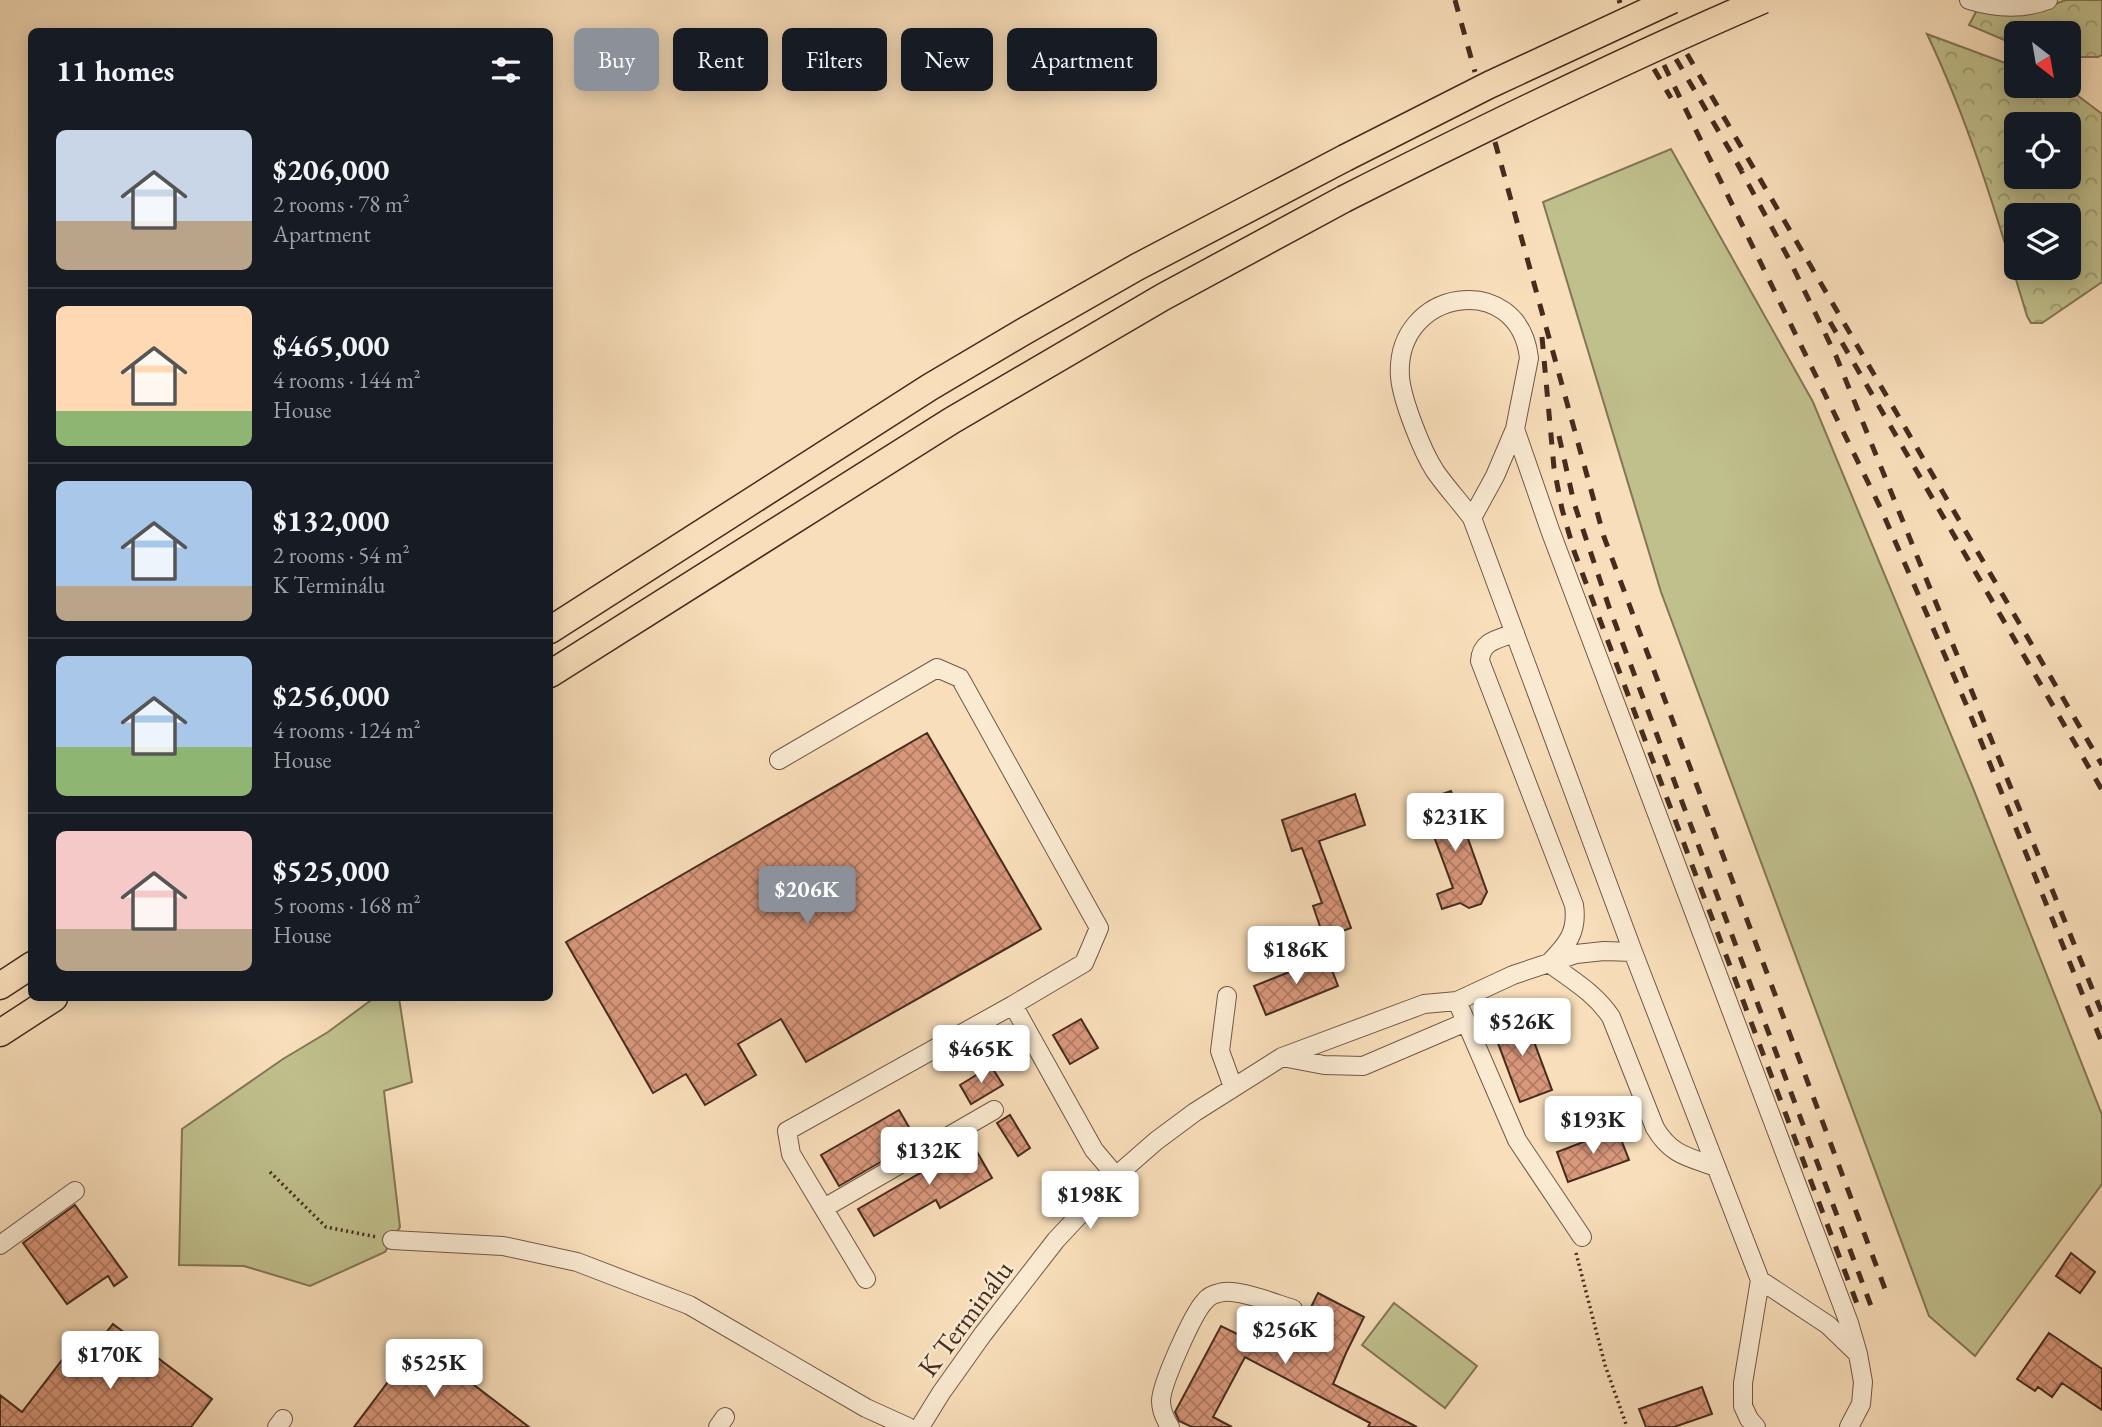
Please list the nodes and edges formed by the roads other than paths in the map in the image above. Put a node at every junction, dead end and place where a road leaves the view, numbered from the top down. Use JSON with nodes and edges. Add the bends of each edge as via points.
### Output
{"nodes":[{"id":1,"x":1672,"y":0,"type":"edge"},
{"id":2,"x":1763,"y":0,"type":"edge"},
{"id":3,"x":1969,"y":0,"type":"edge"},
{"id":4,"x":2048,"y":0,"type":"edge"},
{"id":5,"x":1515,"y":429,"type":"junction"},
{"id":6,"x":1472,"y":517,"type":"junction"},
{"id":7,"x":553,"y":628,"type":"edge"},
{"id":8,"x":1515,"y":633,"type":"junction"},
{"id":9,"x":553,"y":672,"type":"edge"},
{"id":10,"x":779,"y":760,"type":"dead end"},
{"id":11,"x":1633,"y":952,"type":"junction"},
{"id":12,"x":1549,"y":963,"type":"junction"},
{"id":13,"x":28,"y":968,"type":"edge"},
{"id":14,"x":0,"y":986,"type":"edge"},
{"id":15,"x":1227,"y":996,"type":"dead end"},
{"id":16,"x":1457,"y":1000,"type":"junction"},
{"id":17,"x":49,"y":1001,"type":"edge"},
{"id":18,"x":1013,"y":1005,"type":"junction"},
{"id":19,"x":1466,"y":1022,"type":"junction"},
{"id":20,"x":0,"y":1033,"type":"edge"},
{"id":21,"x":1282,"y":1057,"type":"junction"},
{"id":22,"x":1233,"y":1087,"type":"junction"},
{"id":23,"x":994,"y":1110,"type":"dead end"},
{"id":24,"x":1716,"y":1167,"type":"junction"},
{"id":25,"x":1116,"y":1176,"type":"junction"},
{"id":26,"x":75,"y":1191,"type":"dead end"},
{"id":27,"x":824,"y":1208,"type":"junction"},
{"id":28,"x":392,"y":1240,"type":"road end"},
{"id":29,"x":1578,"y":1243,"type":"road end"},
{"id":30,"x":0,"y":1245,"type":"edge"},
{"id":31,"x":866,"y":1279,"type":"dead end"},
{"id":32,"x":1760,"y":1280,"type":"junction"},
{"id":33,"x":1293,"y":1309,"type":"dead end"},
{"id":34,"x":1858,"y":1354,"type":"junction"},
{"id":35,"x":908,"y":1427,"type":"edge"},
{"id":36,"x":920,"y":1427,"type":"edge"},
{"id":37,"x":1170,"y":1427,"type":"edge"},
{"id":38,"x":1756,"y":1427,"type":"edge"},
{"id":39,"x":1849,"y":1427,"type":"edge"}],
"edges":[{"from":1,"to":7,"type":"highway","bridge":true,"via":[[1501,80],[1148,261],[930,387]]},
{"from":2,"to":9,"type":"highway","bridge":true,"via":[[1489,126],[1163,298],[951,421]]},
{"from":3,"to":4,"type":"street","via":[[2009,7]]},
{"from":5,"to":6,"type":"street"},
{"from":5,"to":6,"type":"street","via":[[1529,368],[1522,335],[1504,312],[1476,299],[1460,298],[1433,309],[1405,344],[1400,377],[1427,456]]},
{"from":5,"to":34,"type":"street"},
{"from":6,"to":8,"type":"street"},
{"from":8,"to":11,"type":"street"},
{"from":8,"to":12,"type":"street","via":[[1486,644],[1480,650],[1480,661],[1574,905],[1574,933]]},
{"from":10,"to":18,"type":"street","via":[[937,668],[960,678],[1099,928],[1084,964]]},
{"from":11,"to":12,"type":"street","name":"K Terminálu","via":[[1576,954]]},
{"from":11,"to":24,"type":"street"},
{"from":12,"to":16,"type":"street","name":"K Terminálu"},
{"from":12,"to":24,"type":"street","via":[[1601,1002],[1611,1017],[1663,1141],[1673,1151]]},
{"from":13,"to":14,"type":"highway"},
{"from":15,"to":22,"type":"street","via":[[1220,1051]]},
{"from":16,"to":19,"type":"street"},
{"from":16,"to":21,"type":"street","name":"K Terminálu","via":[[1424,1004]]},
{"from":17,"to":20,"type":"highway"},
{"from":18,"to":25,"type":"street","via":[[1094,1150]]},
{"from":18,"to":27,"type":"street","via":[[787,1131],[792,1154]]},
{"from":19,"to":21,"type":"street","via":[[1363,1066]]},
{"from":19,"to":29,"type":"street","via":[[1517,1140]]},
{"from":21,"to":22,"type":"street","name":"K Terminálu"},
{"from":22,"to":25,"type":"street","name":"K Terminálu","via":[[1156,1141]]},
{"from":23,"to":27,"type":"street"},
{"from":24,"to":32,"type":"street"},
{"from":25,"to":36,"type":"street","name":"K Terminálu","via":[[1040,1261],[976,1343]]},
{"from":26,"to":30,"type":"street"},
{"from":27,"to":31,"type":"street"},
{"from":28,"to":35,"type":"street","via":[[503,1246],[577,1262],[689,1305],[866,1408]]},
{"from":32,"to":34,"type":"street","via":[[1828,1325]]},
{"from":32,"to":38,"type":"street","via":[[1743,1383],[1744,1406]]},
{"from":33,"to":37,"type":"street","via":[[1225,1291],[1204,1301],[1162,1395]]},
{"from":34,"to":39,"type":"street","via":[[1861,1404]]}]}
